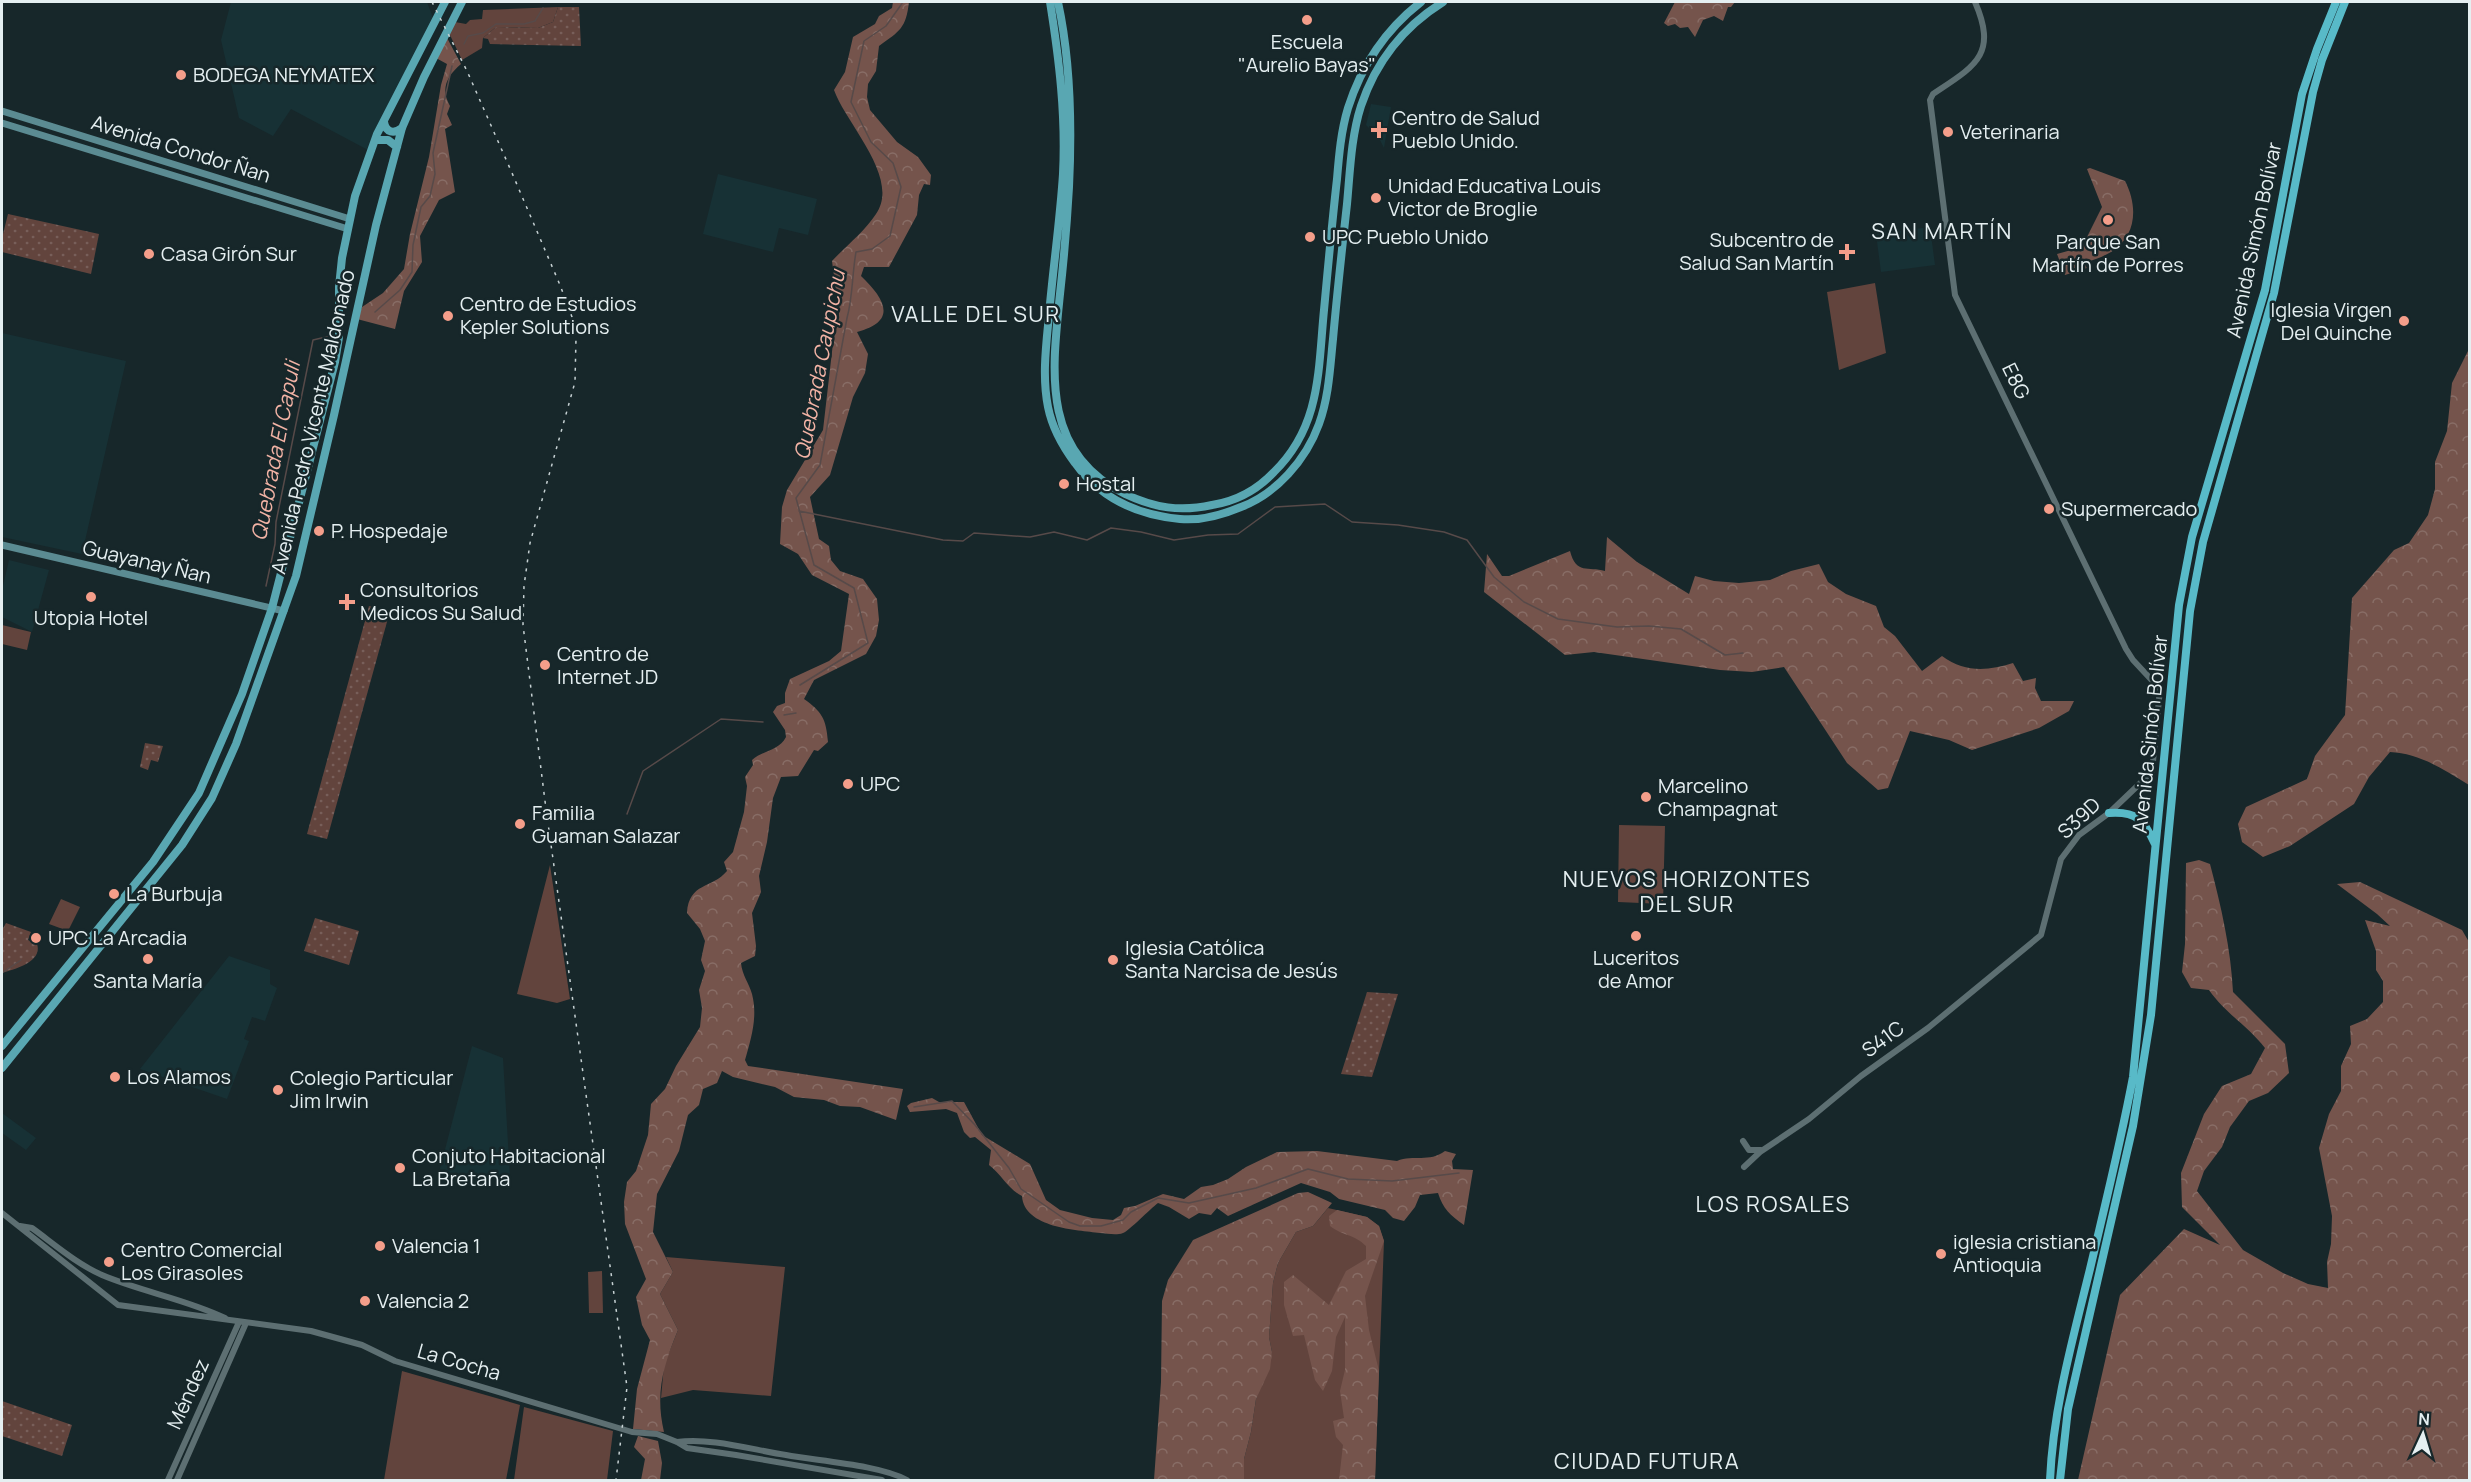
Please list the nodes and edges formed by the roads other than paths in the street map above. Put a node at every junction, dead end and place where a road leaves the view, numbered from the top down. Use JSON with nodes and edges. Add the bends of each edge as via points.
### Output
{"nodes":[{"id":1,"x":445,"y":2,"type":"edge"},
{"id":2,"x":462,"y":2,"type":"edge"},
{"id":3,"x":1050,"y":2,"type":"edge"},
{"id":4,"x":1058,"y":2,"type":"edge"},
{"id":5,"x":1421,"y":2,"type":"edge"},
{"id":6,"x":1443,"y":2,"type":"edge"},
{"id":7,"x":1976,"y":2,"type":"edge"},
{"id":8,"x":2336,"y":2,"type":"edge"},
{"id":9,"x":2345,"y":2,"type":"edge"},
{"id":10,"x":2,"y":111,"type":"edge"},
{"id":11,"x":384,"y":122,"type":"junction"},
{"id":12,"x":2,"y":123,"type":"edge"},
{"id":13,"x":402,"y":128,"type":"junction"},
{"id":14,"x":375,"y":140,"type":"junction"},
{"id":15,"x":397,"y":147,"type":"junction"},
{"id":16,"x":350,"y":219,"type":"junction"},
{"id":17,"x":348,"y":229,"type":"junction"},
{"id":18,"x":2212,"y":470,"type":"junction"},
{"id":19,"x":2216,"y":492,"type":"junction"},
{"id":20,"x":2,"y":545,"type":"edge"},
{"id":21,"x":272,"y":608,"type":"junction"},
{"id":22,"x":284,"y":611,"type":"junction"},
{"id":23,"x":2152,"y":772,"type":"joint"},
{"id":24,"x":2109,"y":813,"type":"junction"},
{"id":25,"x":2156,"y":845,"type":"junction"},
{"id":26,"x":2153,"y":878,"type":"junction"},
{"id":27,"x":2163,"y":888,"type":"junction"},
{"id":28,"x":2041,"y":936,"type":"joint"},
{"id":29,"x":2,"y":1046,"type":"edge"},
{"id":30,"x":2,"y":1068,"type":"edge"},
{"id":31,"x":1743,"y":1141,"type":"dead end"},
{"id":32,"x":1762,"y":1150,"type":"junction"},
{"id":33,"x":1744,"y":1167,"type":"dead end"},
{"id":34,"x":2,"y":1214,"type":"edge"},
{"id":35,"x":17,"y":1226,"type":"junction"},
{"id":36,"x":2089,"y":1272,"type":"junction"},
{"id":37,"x":2099,"y":1272,"type":"junction"},
{"id":38,"x":231,"y":1321,"type":"junction"},
{"id":39,"x":242,"y":1322,"type":"junction"},
{"id":40,"x":677,"y":1442,"type":"junction"},
{"id":41,"x":168,"y":1480,"type":"edge"},
{"id":42,"x":177,"y":1480,"type":"edge"},
{"id":43,"x":882,"y":1480,"type":"edge"},
{"id":44,"x":907,"y":1480,"type":"edge"},
{"id":45,"x":2050,"y":1480,"type":"edge"},
{"id":46,"x":2060,"y":1480,"type":"edge"}],
"edges":[{"from":1,"to":11,"type":"main road","name":"Avenida Pedro Vicente Maldonado"},
{"from":2,"to":13,"type":"main road","name":"Avenida Pedro Vicente Maldonado"},
{"from":3,"to":6,"type":"main road","via":[[1061,70],[1064,132],[1045,361],[1049,409],[1073,460],[1095,485],[1140,511],[1183,519],[1220,515],[1271,491],[1312,439],[1327,397],[1350,161],[1360,111],[1385,56],[1420,16]]},
{"from":4,"to":5,"type":"main road","via":[[1072,130],[1053,368],[1057,410],[1081,459],[1110,486],[1147,504],[1177,509],[1215,505],[1242,496],[1263,483],[1300,441],[1317,392],[1334,200],[1348,108],[1372,52]]},
{"from":7,"to":23,"type":"street","name":"E8G","via":[[1985,28],[1985,46],[1972,66],[1930,100],[1955,295],[2126,649],[2160,689]]},
{"from":8,"to":18,"type":"highway","name":"Avenida Simón Bolívar","via":[[2302,94],[2265,290]]},
{"from":9,"to":19,"type":"highway","name":"Avenida Simón Bolívar","via":[[2313,92],[2274,293]]},
{"from":10,"to":16,"type":"main road","name":"Avenida Condor Ñan"},
{"from":11,"to":13,"type":"main road","via":[[391,132]]},
{"from":11,"to":14,"type":"main road","name":"Avenida Pedro Vicente Maldonado"},
{"from":12,"to":17,"type":"main road","name":"Avenida Condor Ñan"},
{"from":13,"to":15,"type":"main road","name":"Avenida Pedro Vicente Maldonado"},
{"from":14,"to":15,"type":"main road","via":[[388,140]]},
{"from":14,"to":16,"type":"main road","name":"Avenida Pedro Vicente Maldonado"},
{"from":15,"to":22,"type":"main road","name":"Avenida Pedro Vicente Maldonado"},
{"from":16,"to":17,"type":"main road","name":"Avenida Pedro Vicente Maldonado"},
{"from":17,"to":21,"type":"main road","name":"Avenida Pedro Vicente Maldonado","via":[[339,286],[335,362]]},
{"from":18,"to":19,"type":"highway","via":[[2219,473]]},
{"from":18,"to":25,"type":"highway","name":"Avenida Simón Bolívar","via":[[2192,537],[2179,608]]},
{"from":19,"to":27,"type":"highway","name":"Avenida Simón Bolívar","via":[[2190,611]]},
{"from":20,"to":21,"type":"main road","name":"Guayanay Ñan"},
{"from":21,"to":22,"type":"main road","name":"Guayanay Ñan"},
{"from":21,"to":29,"type":"main road","name":"Avenida Pedro Vicente Maldonado","via":[[242,694],[188,812],[124,898]]},
{"from":22,"to":30,"type":"main road","name":"Avenida Pedro Vicente Maldonado","via":[[236,744],[205,811],[163,870]]},
{"from":23,"to":24,"type":"street","name":"S39D"},
{"from":24,"to":25,"type":"highway","via":[[2138,818],[2147,825]]},
{"from":24,"to":28,"type":"street","name":"S39D","via":[[2079,835],[2061,859]]},
{"from":25,"to":26,"type":"highway","name":"Avenida Simón Bolívar"},
{"from":26,"to":27,"type":"highway","via":[[2155,891]]},
{"from":26,"to":36,"type":"highway","name":"Avenida Simón Bolívar","via":[[2133,1077]]},
{"from":27,"to":37,"type":"highway","name":"Avenida Simón Bolívar","via":[[2151,1015],[2133,1126]]},
{"from":28,"to":32,"type":"street","name":"S41C","via":[[1928,1028]]},
{"from":31,"to":32,"type":"street","via":[[1749,1149]]},
{"from":32,"to":33,"type":"street","name":"S41C"},
{"from":34,"to":35,"type":"street","name":"La Cocha"},
{"from":35,"to":38,"type":"street","name":"La Cocha","via":[[32,1228],[99,1274],[205,1308]]},
{"from":35,"to":38,"type":"street","name":"La Cocha","via":[[118,1305]]},
{"from":36,"to":37,"type":"highway"},
{"from":36,"to":45,"type":"highway","name":"Avenida Simón Bolívar","via":[[2057,1419]]},
{"from":37,"to":46,"type":"highway","name":"Avenida Simón Bolívar","via":[[2068,1409]]},
{"from":38,"to":39,"type":"street","name":"La Cocha"},
{"from":39,"to":40,"type":"street","name":"La Cocha","via":[[311,1331],[362,1345],[395,1360]]},
{"from":39,"to":41,"type":"street","name":"Méndez"},
{"from":39,"to":42,"type":"street","name":"Méndez"},
{"from":40,"to":43,"type":"street","name":"La Cocha","via":[[687,1448]]},
{"from":40,"to":44,"type":"street","name":"La Cocha","via":[[687,1440],[833,1462]]}]}
